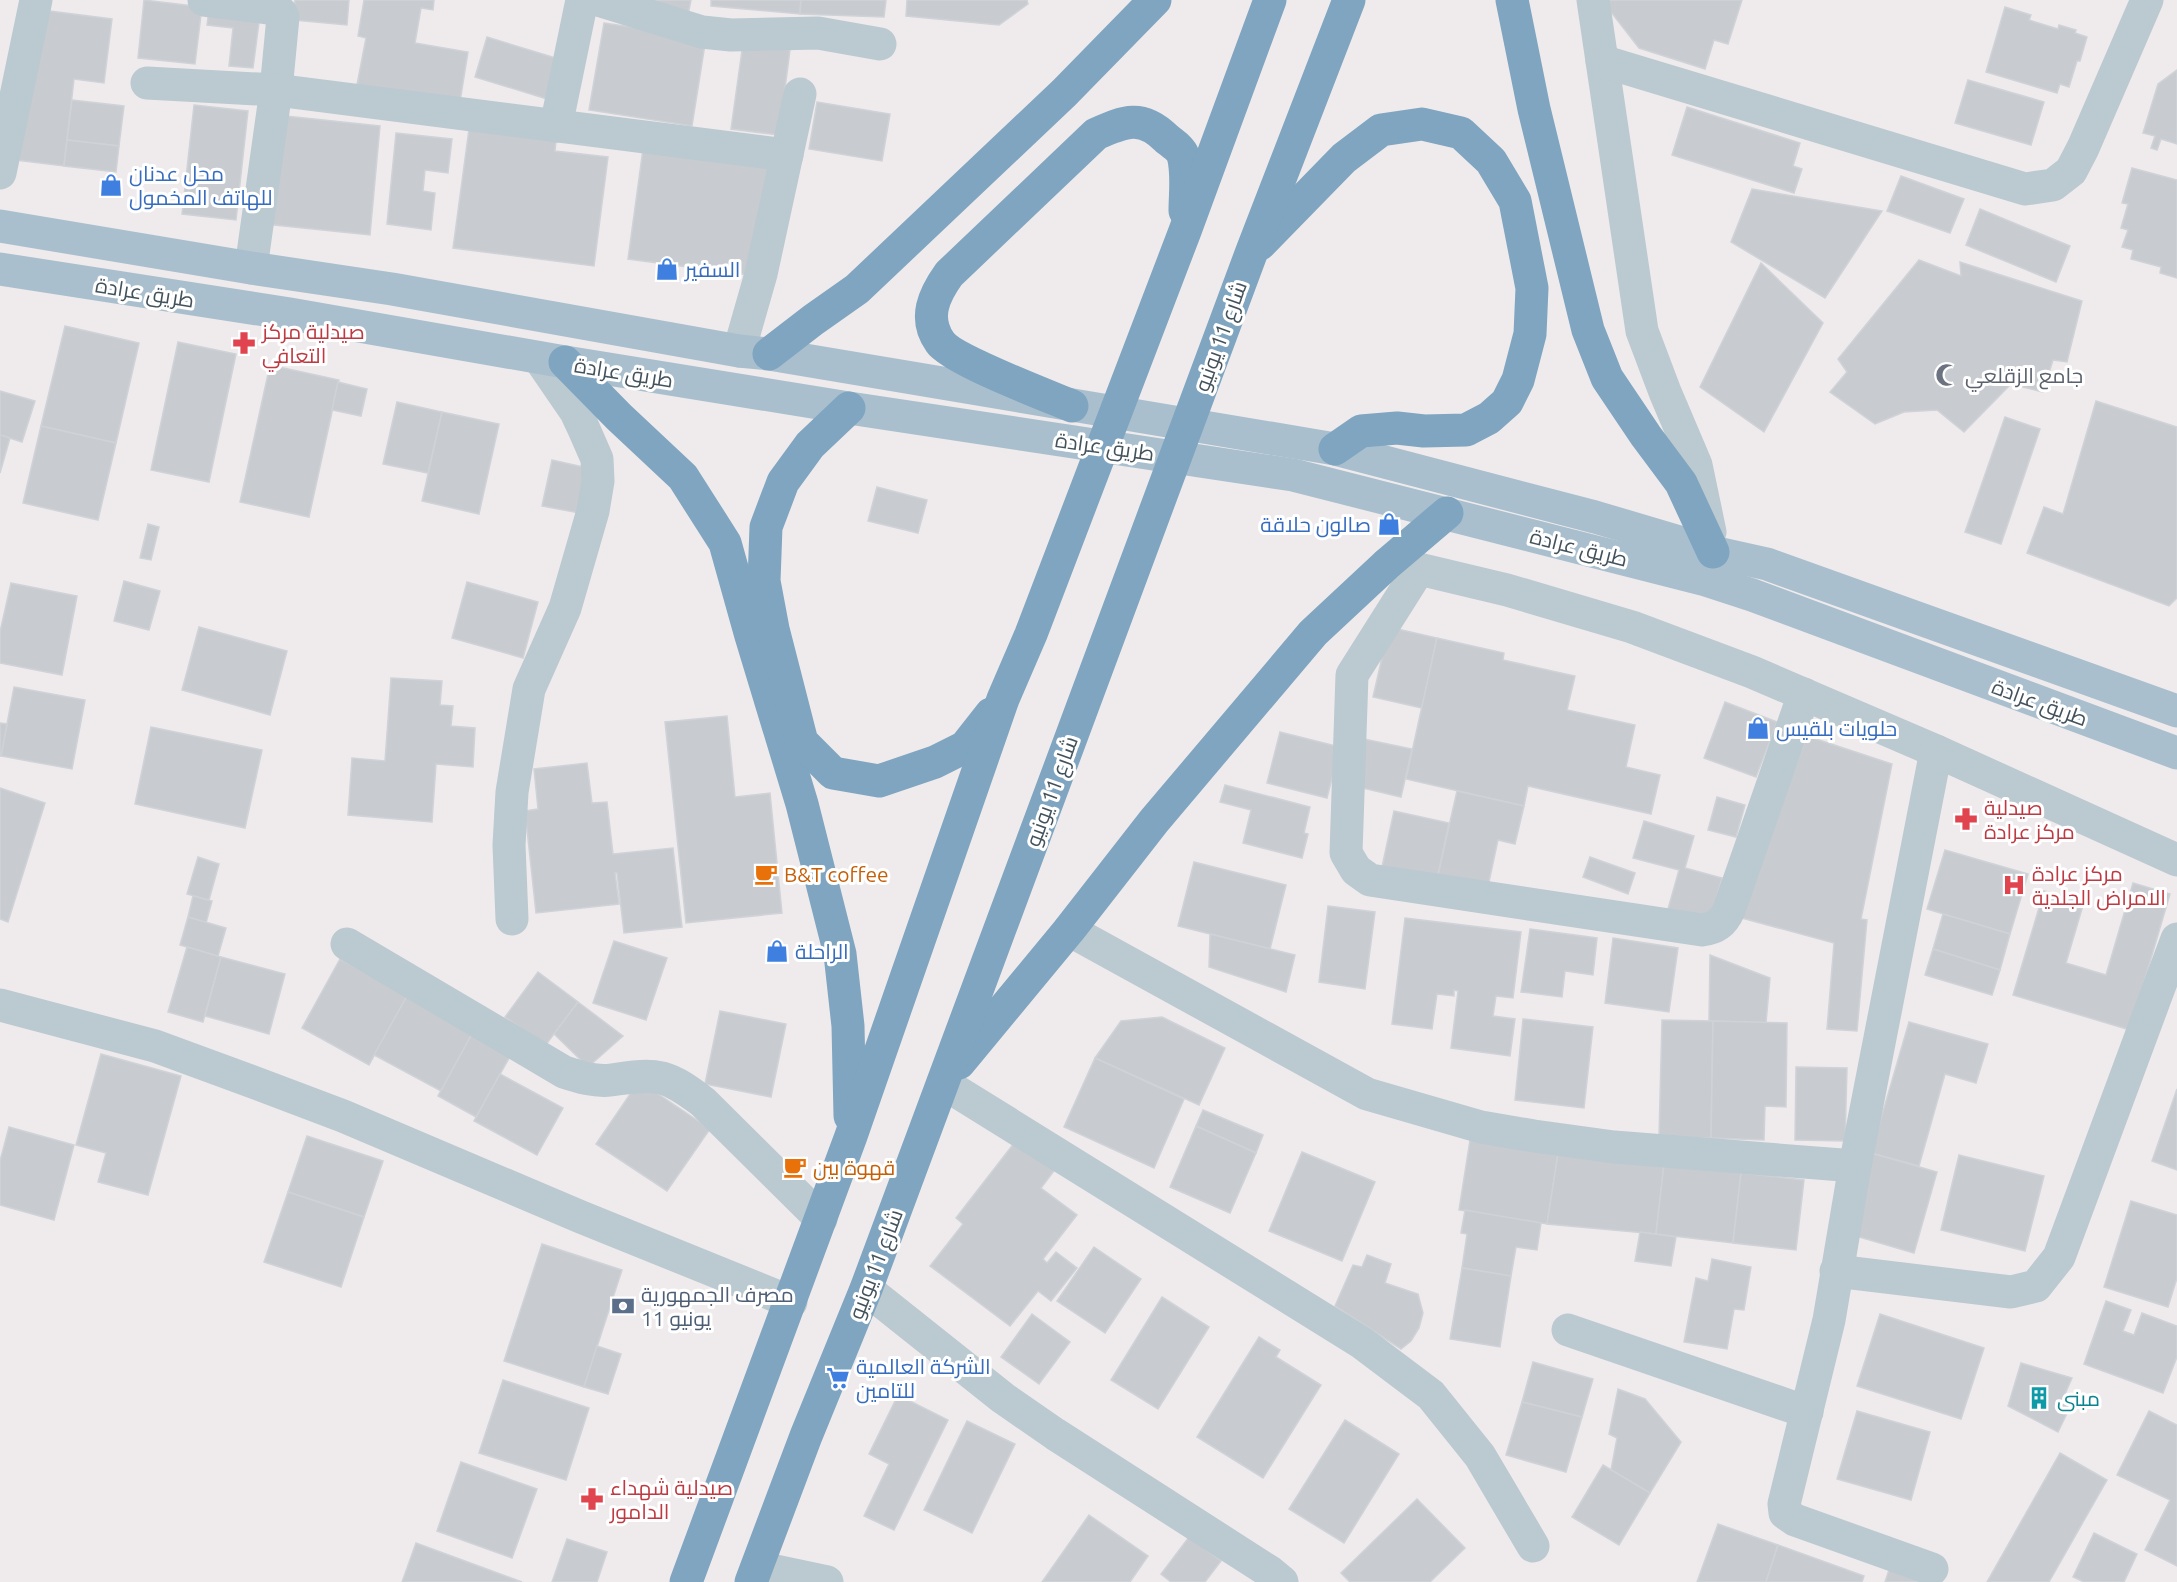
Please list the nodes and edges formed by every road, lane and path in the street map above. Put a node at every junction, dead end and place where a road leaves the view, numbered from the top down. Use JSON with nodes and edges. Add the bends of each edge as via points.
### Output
{"nodes":[{"id":1,"x":36,"y":0,"type":"edge"},
{"id":2,"x":204,"y":0,"type":"edge"},
{"id":3,"x":582,"y":0,"type":"edge"},
{"id":4,"x":598,"y":0,"type":"edge"},
{"id":5,"x":1155,"y":0,"type":"edge"},
{"id":6,"x":1270,"y":0,"type":"edge"},
{"id":7,"x":1349,"y":0,"type":"edge"},
{"id":8,"x":1512,"y":0,"type":"edge"},
{"id":9,"x":1593,"y":0,"type":"edge"},
{"id":10,"x":2147,"y":0,"type":"edge"},
{"id":11,"x":880,"y":44,"type":"dead end"},
{"id":12,"x":1602,"y":61,"type":"junction"},
{"id":13,"x":147,"y":83,"type":"dead end"},
{"id":14,"x":276,"y":90,"type":"junction"},
{"id":15,"x":800,"y":94,"type":"dead end"},
{"id":16,"x":556,"y":126,"type":"junction"},
{"id":17,"x":787,"y":155,"type":"junction"},
{"id":18,"x":0,"y":173,"type":"edge"},
{"id":19,"x":0,"y":226,"type":"edge"},
{"id":20,"x":1185,"y":231,"type":"junction"},
{"id":21,"x":1252,"y":251,"type":"junction"},
{"id":22,"x":251,"y":268,"type":"junction"},
{"id":23,"x":0,"y":269,"type":"edge"},
{"id":24,"x":754,"y":353,"type":"junction"},
{"id":25,"x":552,"y":360,"type":"junction"},
{"id":26,"x":1072,"y":406,"type":"junction"},
{"id":27,"x":849,"y":408,"type":"junction"},
{"id":28,"x":1335,"y":448,"type":"junction"},
{"id":29,"x":1447,"y":513,"type":"junction"},
{"id":30,"x":1387,"y":564,"type":"junction"},
{"id":31,"x":1709,"y":566,"type":"junction"},
{"id":32,"x":1419,"y":569,"type":"junction"},
{"id":33,"x":1803,"y":694,"type":"junction"},
{"id":34,"x":1004,"y":699,"type":"junction"},
{"id":35,"x":2176,"y":706,"type":"edge"},
{"id":36,"x":1936,"y":751,"type":"junction"},
{"id":37,"x":2177,"y":753,"type":"edge"},
{"id":38,"x":2177,"y":860,"type":"edge"},
{"id":39,"x":512,"y":919,"type":"dead end"},
{"id":40,"x":1069,"y":930,"type":"junction"},
{"id":41,"x":2177,"y":939,"type":"edge"},
{"id":42,"x":347,"y":944,"type":"dead end"},
{"id":43,"x":0,"y":1005,"type":"edge"},
{"id":44,"x":943,"y":1083,"type":"junction"},
{"id":45,"x":851,"y":1136,"type":"junction"},
{"id":46,"x":1855,"y":1166,"type":"junction"},
{"id":47,"x":821,"y":1219,"type":"junction"},
{"id":48,"x":1836,"y":1271,"type":"junction"},
{"id":49,"x":866,"y":1289,"type":"junction"},
{"id":50,"x":791,"y":1302,"type":"junction"},
{"id":51,"x":1568,"y":1330,"type":"dead end"},
{"id":52,"x":1808,"y":1412,"type":"junction"},
{"id":53,"x":1533,"y":1546,"type":"dead end"},
{"id":54,"x":1932,"y":1569,"type":"dead end"},
{"id":55,"x":754,"y":1574,"type":"edge"},
{"id":56,"x":686,"y":1582,"type":"edge"},
{"id":57,"x":827,"y":1582,"type":"edge"},
{"id":58,"x":1282,"y":1582,"type":"edge"}],
"edges":[{"from":1,"to":18,"type":"street"},
{"from":2,"to":14,"type":"street","via":[[281,13]]},
{"from":3,"to":16,"type":"street"},
{"from":4,"to":11,"type":"street","via":[[702,32],[818,33]]},
{"from":5,"to":24,"type":"highway","via":[[1064,93],[857,289],[813,320]]},
{"from":6,"to":20,"type":"highway"},
{"from":7,"to":21,"type":"highway","name":"شارع 11 يونيو"},
{"from":8,"to":31,"type":"highway","via":[[1534,109],[1588,330],[1607,378],[1681,483]]},
{"from":9,"to":12,"type":"street"},
{"from":10,"to":12,"type":"street","via":[[2071,171],[2053,185],[2025,189]]},
{"from":12,"to":31,"type":"street","via":[[1642,331],[1696,465],[1705,501]]},
{"from":13,"to":14,"type":"street"},
{"from":14,"to":16,"type":"street"},
{"from":14,"to":22,"type":"street"},
{"from":15,"to":17,"type":"street"},
{"from":16,"to":17,"type":"street"},
{"from":17,"to":24,"type":"street","via":[[761,274]]},
{"from":19,"to":22,"type":"main road","name":"طريق عرادة"},
{"from":20,"to":26,"type":"highway","via":[[1182,153],[1157,129],[1138,121],[1121,123],[1096,134],[949,274],[937,292],[932,322],[940,343],[966,360]]},
{"from":20,"to":34,"type":"highway"},
{"from":21,"to":28,"type":"highway","via":[[1344,158],[1381,130],[1422,124],[1461,134],[1491,161],[1515,201],[1532,288],[1530,334],[1518,380],[1507,402],[1489,418],[1466,430],[1361,431]]},
{"from":21,"to":44,"type":"highway","name":"شارع 11 يونيو"},
{"from":22,"to":24,"type":"main road","name":"طريق عرادة"},
{"from":23,"to":25,"type":"main road","name":"طريق عرادة"},
{"from":24,"to":26,"type":"main road","name":"طريق عرادة"},
{"from":25,"to":27,"type":"main road","name":"طريق عرادة"},
{"from":25,"to":39,"type":"street","via":[[597,459],[598,481],[565,608],[529,689],[512,792]]},
{"from":25,"to":45,"type":"highway","via":[[683,477],[725,543],[802,804],[840,954],[848,1026]]},
{"from":26,"to":28,"type":"main road","name":"طريق عرادة"},
{"from":27,"to":29,"type":"main road","name":"طريق عرادة","via":[[1293,475]]},
{"from":27,"to":34,"type":"highway","via":[[810,445],[783,482],[766,527],[764,581],[802,742],[833,773],[879,781],[965,747]]},
{"from":28,"to":31,"type":"main road","name":"طريق عرادة","via":[[1595,517]]},
{"from":29,"to":30,"type":"highway"},
{"from":29,"to":31,"type":"main road","name":"طريق عرادة"},
{"from":30,"to":32,"type":"street"},
{"from":30,"to":40,"type":"highway","via":[[1306,642],[1154,821]]},
{"from":31,"to":35,"type":"main road","name":"طريق عرادة","via":[[1767,564]]},
{"from":31,"to":37,"type":"main road","name":"طريق عرادة"},
{"from":32,"to":33,"type":"street","via":[[1632,627]]},
{"from":32,"to":33,"type":"street","via":[[1353,675],[1346,853],[1356,870],[1370,880],[1711,929],[1729,910]]},
{"from":33,"to":36,"type":"street"},
{"from":34,"to":45,"type":"highway"},
{"from":36,"to":38,"type":"street"},
{"from":36,"to":46,"type":"street"},
{"from":40,"to":44,"type":"highway"},
{"from":40,"to":46,"type":"street","via":[[1367,1094],[1405,1106],[1481,1127],[1614,1147]]},
{"from":41,"to":48,"type":"street","via":[[2059,1257],[2036,1286],[2012,1292]]},
{"from":42,"to":47,"type":"street","via":[[564,1072],[594,1080],[663,1078],[684,1089],[703,1102]]},
{"from":43,"to":50,"type":"street","via":[[154,1046],[343,1116]]},
{"from":44,"to":49,"type":"highway","name":"شارع 11 يونيو"},
{"from":44,"to":53,"type":"street","via":[[1362,1343],[1431,1395],[1480,1456]]},
{"from":45,"to":47,"type":"highway"},
{"from":46,"to":48,"type":"street"},
{"from":47,"to":50,"type":"highway"},
{"from":48,"to":52,"type":"street"},
{"from":49,"to":55,"type":"highway","name":"شارع 11 يونيو"},
{"from":49,"to":58,"type":"street","via":[[1055,1434]]},
{"from":50,"to":56,"type":"highway"},
{"from":51,"to":52,"type":"street"},
{"from":52,"to":54,"type":"street","via":[[1785,1513]]},
{"from":55,"to":57,"type":"street"}]}
